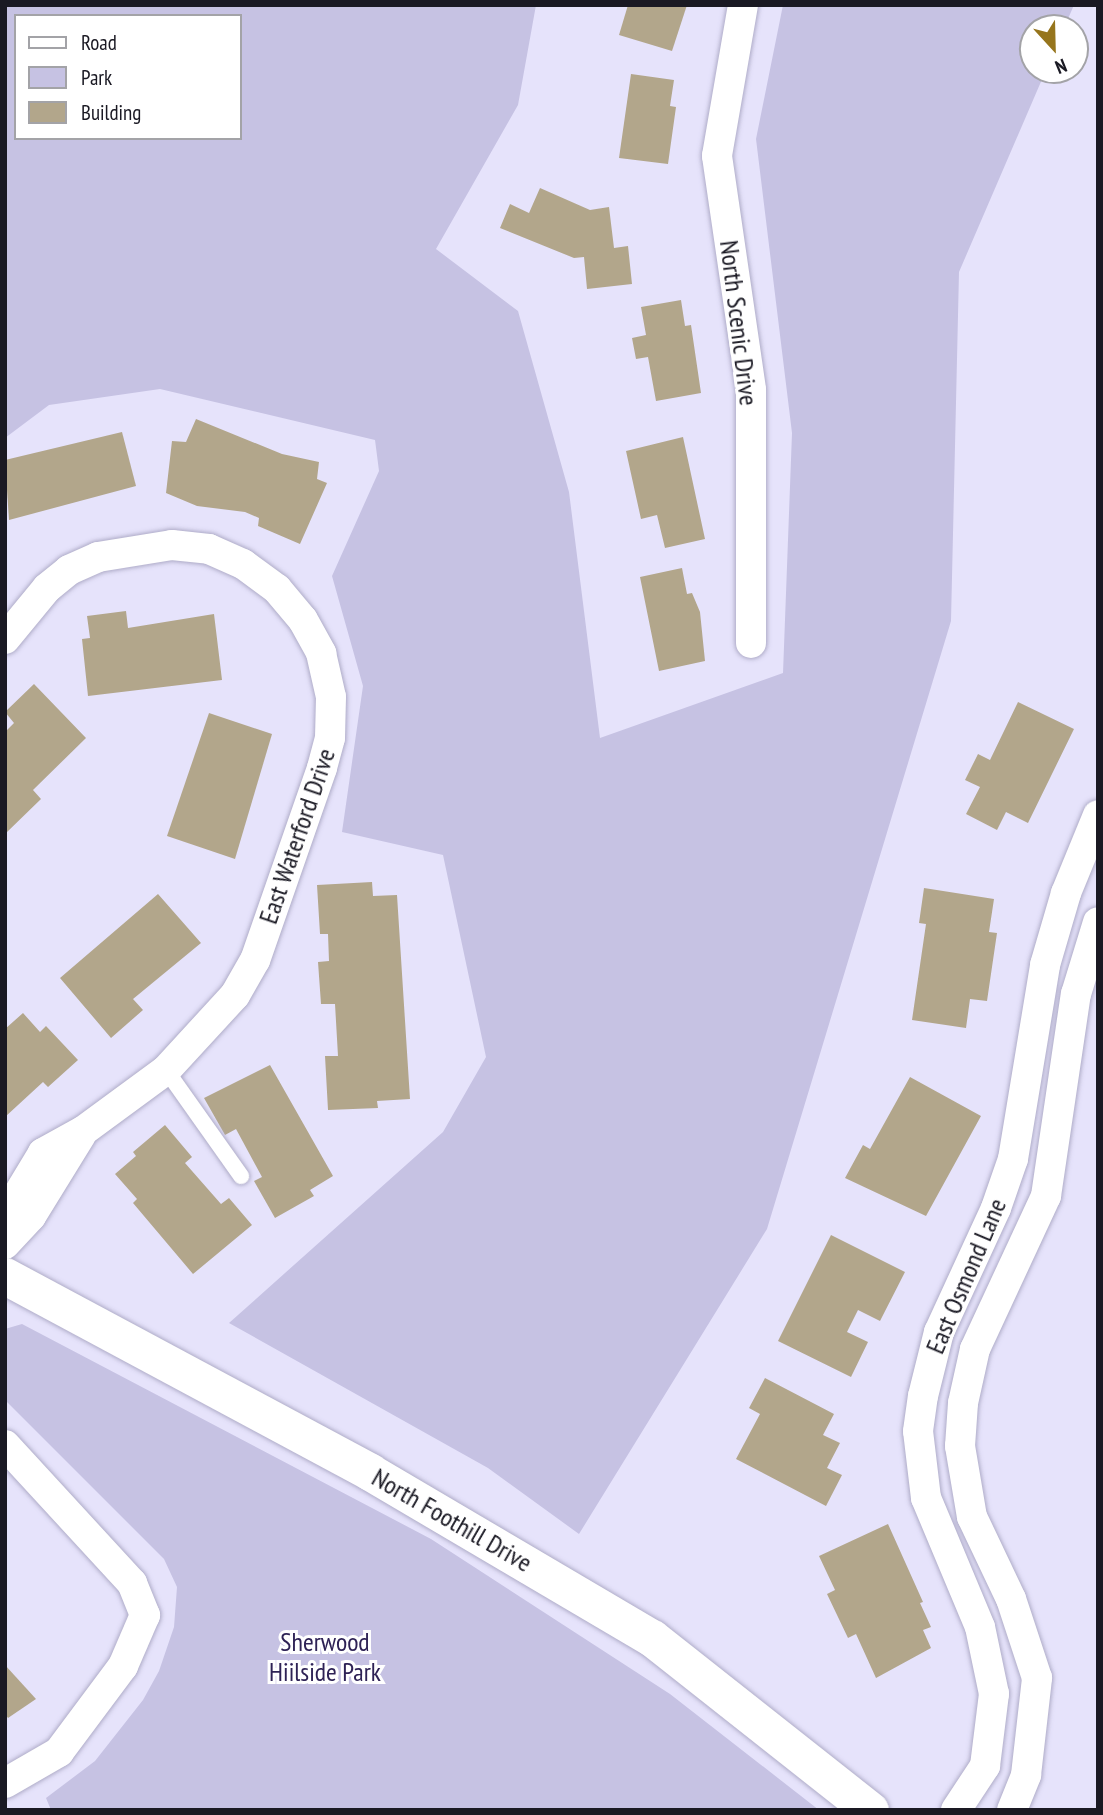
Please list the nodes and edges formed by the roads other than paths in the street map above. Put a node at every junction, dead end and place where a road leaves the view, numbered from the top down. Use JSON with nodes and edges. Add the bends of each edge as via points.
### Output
{"nodes":[{"id":1,"x":744,"y":5,"type":"edge"},
{"id":2,"x":5,"y":639,"type":"edge"},
{"id":3,"x":751,"y":643,"type":"dead end"},
{"id":4,"x":1098,"y":816,"type":"edge"},
{"id":5,"x":1098,"y":922,"type":"edge"},
{"id":6,"x":166,"y":1070,"type":"junction"},
{"id":7,"x":1021,"y":1108,"type":"junction"},
{"id":8,"x":1060,"y":1117,"type":"junction"},
{"id":9,"x":83,"y":1131,"type":"junction"},
{"id":10,"x":241,"y":1176,"type":"dead end"},
{"id":11,"x":5,"y":1216,"type":"edge"},
{"id":12,"x":5,"y":1244,"type":"edge"},
{"id":13,"x":5,"y":1276,"type":"edge"},
{"id":14,"x":5,"y":1446,"type":"edge"},
{"id":15,"x":988,"y":1749,"type":"junction"},
{"id":16,"x":1029,"y":1761,"type":"junction"},
{"id":17,"x":5,"y":1783,"type":"edge"},
{"id":18,"x":870,"y":1810,"type":"edge"},
{"id":19,"x":956,"y":1810,"type":"edge"},
{"id":20,"x":1012,"y":1810,"type":"edge"}],
"edges":[{"from":1,"to":3,"type":"street","name":"North Scenic Drive","via":[[717,156],[751,390]]},
{"from":2,"to":6,"type":"street","name":"East Waterford Drive","via":[[47,587],[69,570],[136,547],[172,545],[209,549],[243,564],[277,589],[303,620],[321,653],[331,697],[330,738],[255,960],[235,995]]},
{"from":4,"to":7,"type":"street","name":"East Osmond Lane","via":[[1066,893],[1045,965]]},
{"from":5,"to":8,"type":"street","name":"East Osmond Lane","via":[[1076,994]]},
{"from":6,"to":9,"type":"street","name":"East Waterford Drive"},
{"from":6,"to":10,"type":"lane"},
{"from":7,"to":8,"type":"street"},
{"from":7,"to":15,"type":"street","name":"East Osmond Lane","via":[[1013,1159],[996,1208],[927,1367],[918,1431],[926,1498],[988,1653],[994,1694]]},
{"from":8,"to":16,"type":"street","name":"East Osmond Lane","via":[[1046,1196],[975,1349],[962,1403],[960,1446],[972,1517],[1011,1599],[1037,1678]]},
{"from":9,"to":11,"type":"street","name":"East Waterford Drive","via":[[43,1153]]},
{"from":9,"to":12,"type":"street","name":"East Waterford Drive","via":[[31,1216]]},
{"from":13,"to":18,"type":"street","name":"North Foothill Drive","via":[[370,1472],[652,1638]]},
{"from":14,"to":17,"type":"street","via":[[132,1583],[145,1615],[123,1666],[59,1752]]},
{"from":15,"to":16,"type":"street"},
{"from":15,"to":19,"type":"street","name":"East Osmond Lane","via":[[979,1780]]},
{"from":16,"to":20,"type":"street","name":"East Osmond Lane"}]}
